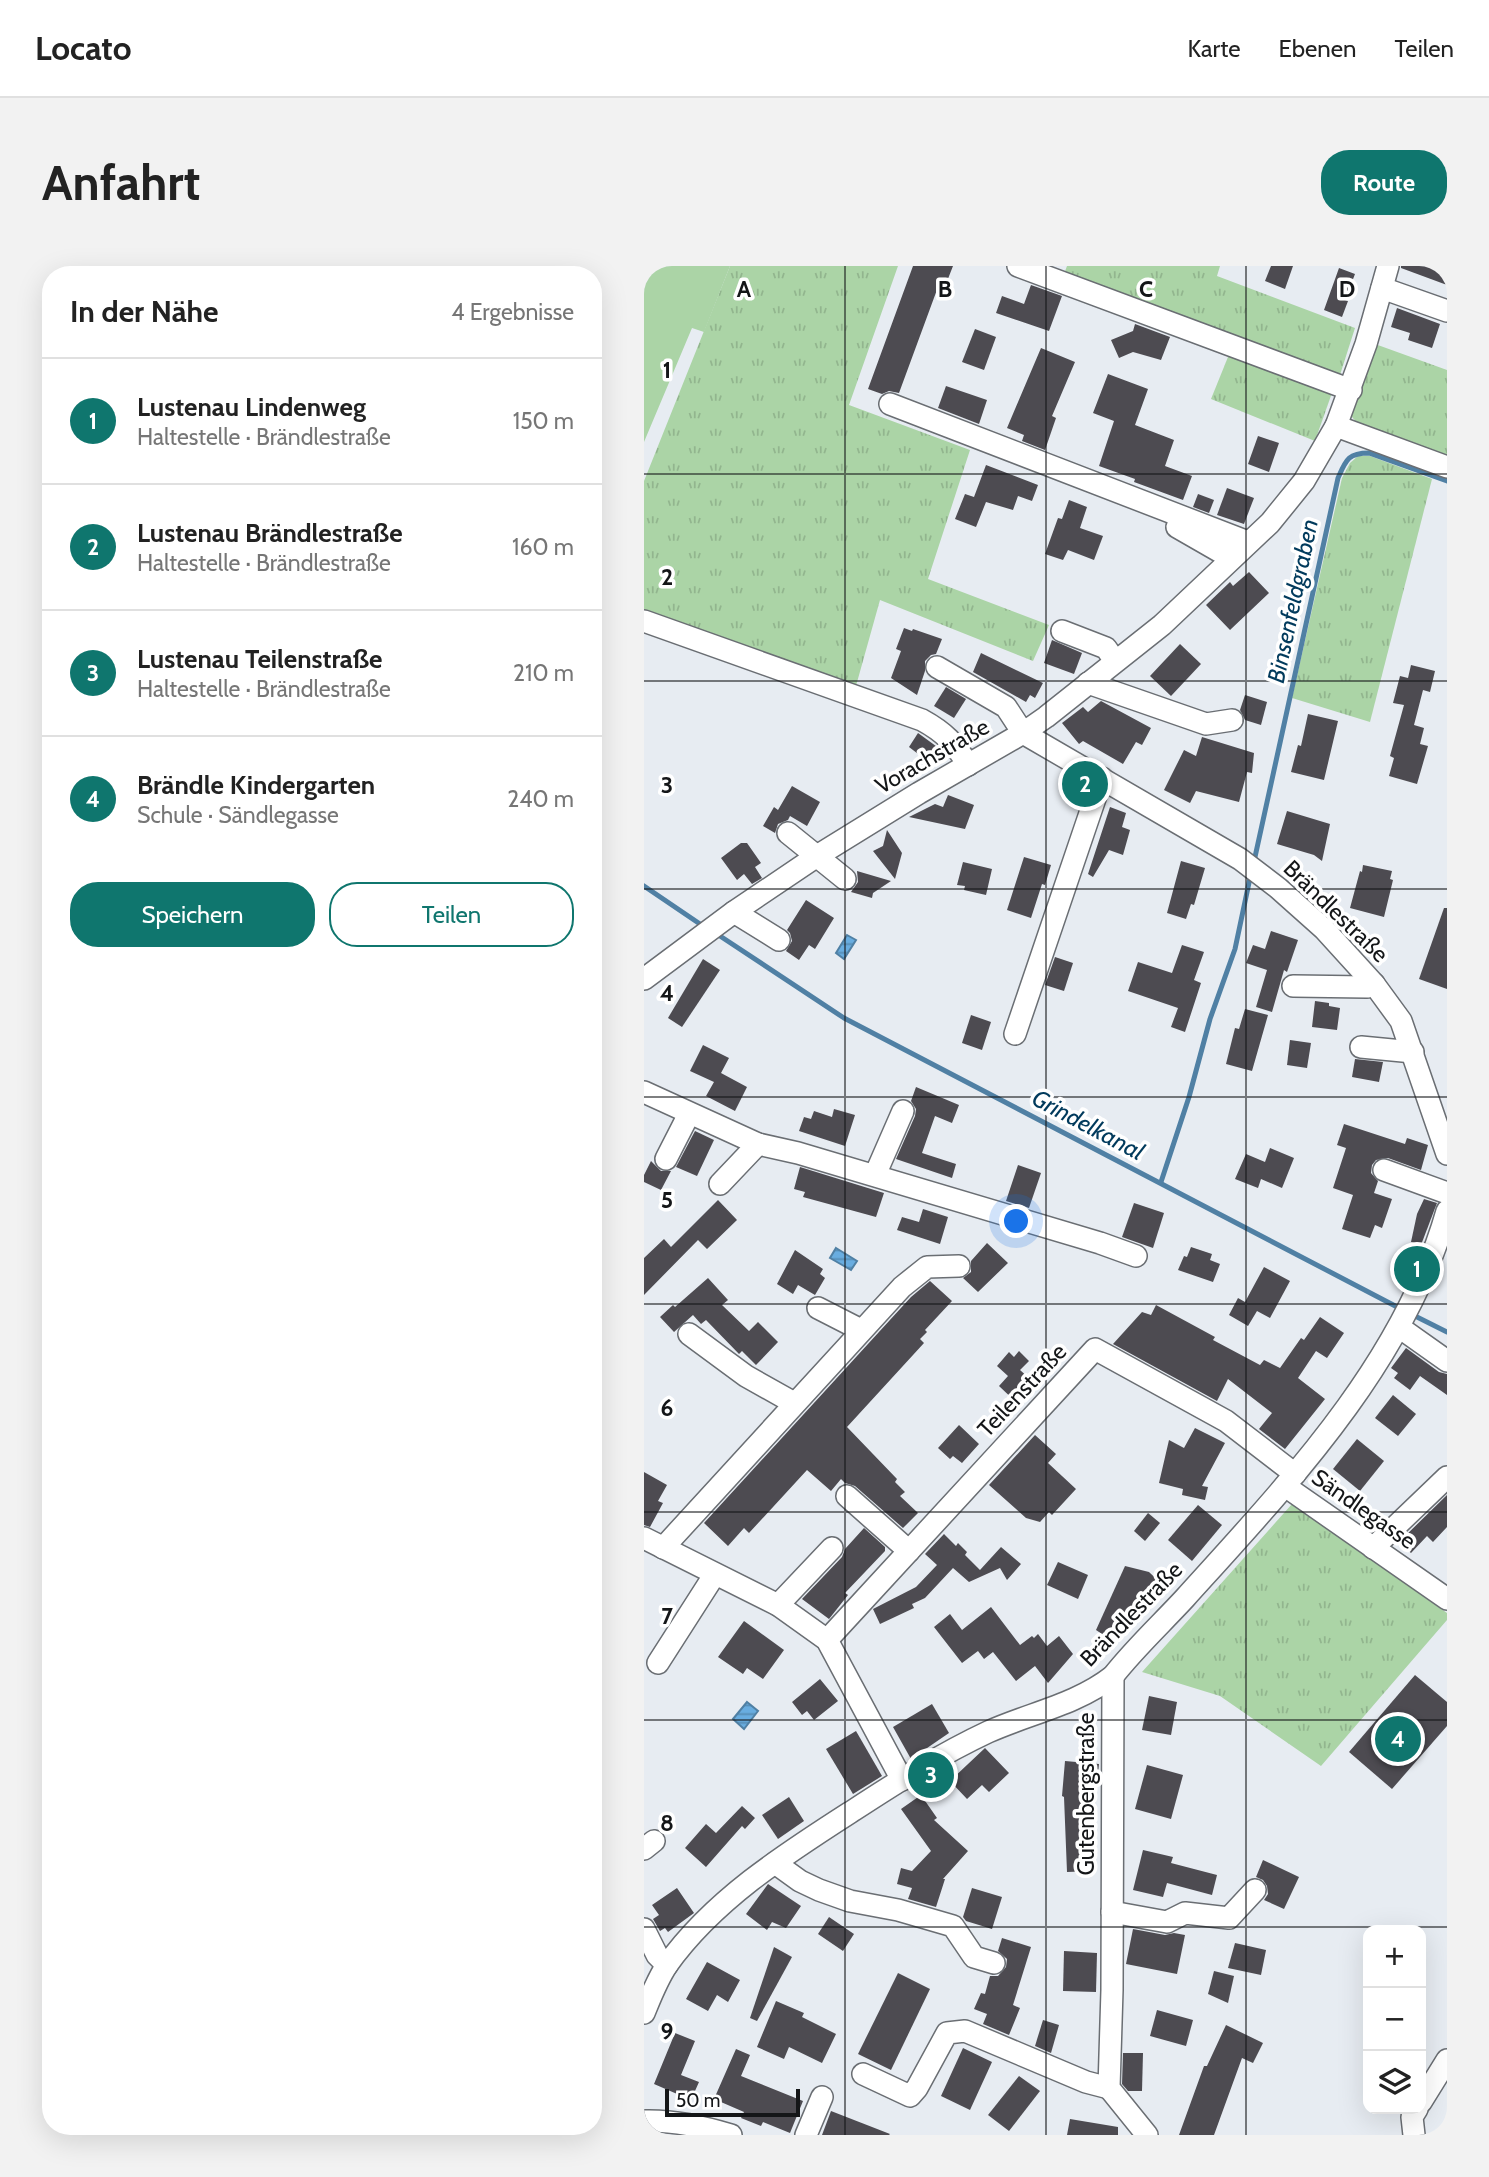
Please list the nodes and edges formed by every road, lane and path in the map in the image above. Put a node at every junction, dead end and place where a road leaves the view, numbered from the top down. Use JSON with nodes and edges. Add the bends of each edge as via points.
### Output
{"nodes":[{"id":1,"x":1018,"y":266,"type":"edge"},
{"id":2,"x":1382,"y":273,"type":"edge"},
{"id":3,"x":1447,"y":311,"type":"edge"},
{"id":4,"x":1351,"y":390,"type":"junction"},
{"id":5,"x":890,"y":404,"type":"dead end"},
{"id":6,"x":1336,"y":426,"type":"junction"},
{"id":7,"x":982,"y":452,"type":"dead end"},
{"id":8,"x":1447,"y":467,"type":"edge"},
{"id":9,"x":1248,"y":542,"type":"junction"},
{"id":10,"x":1231,"y":558,"type":"junction"},
{"id":11,"x":644,"y":621,"type":"edge"},
{"id":12,"x":1062,"y":631,"type":"dead end"},
{"id":13,"x":1115,"y":661,"type":"junction"},
{"id":14,"x":937,"y":667,"type":"dead end"},
{"id":15,"x":1088,"y":683,"type":"junction"},
{"id":16,"x":1232,"y":720,"type":"dead end"},
{"id":17,"x":1023,"y":733,"type":"junction"},
{"id":18,"x":968,"y":765,"type":"junction"},
{"id":19,"x":1102,"y":778,"type":"junction"},
{"id":20,"x":788,"y":833,"type":"dead end"},
{"id":21,"x":817,"y":856,"type":"junction"},
{"id":22,"x":845,"y":879,"type":"dead end"},
{"id":23,"x":734,"y":912,"type":"junction"},
{"id":24,"x":779,"y":940,"type":"dead end"},
{"id":25,"x":644,"y":979,"type":"edge"},
{"id":26,"x":1374,"y":984,"type":"junction"},
{"id":27,"x":1293,"y":986,"type":"dead end"},
{"id":28,"x":1014,"y":1034,"type":"dead end"},
{"id":29,"x":1361,"y":1047,"type":"dead end"},
{"id":30,"x":1413,"y":1052,"type":"junction"},
{"id":31,"x":644,"y":1092,"type":"edge"},
{"id":32,"x":903,"y":1111,"type":"dead end"},
{"id":33,"x":689,"y":1114,"type":"junction"},
{"id":34,"x":758,"y":1144,"type":"junction"},
{"id":35,"x":1446,"y":1145,"type":"edge"},
{"id":36,"x":666,"y":1159,"type":"dead end"},
{"id":37,"x":1384,"y":1170,"type":"dead end"},
{"id":38,"x":875,"y":1175,"type":"junction"},
{"id":39,"x":720,"y":1184,"type":"dead end"},
{"id":40,"x":1447,"y":1193,"type":"edge"},
{"id":41,"x":1447,"y":1211,"type":"edge"},
{"id":42,"x":1136,"y":1256,"type":"dead end"},
{"id":43,"x":959,"y":1266,"type":"dead end"},
{"id":44,"x":818,"y":1308,"type":"dead end"},
{"id":45,"x":1400,"y":1324,"type":"junction"},
{"id":46,"x":861,"y":1330,"type":"junction"},
{"id":47,"x":689,"y":1335,"type":"dead end"},
{"id":48,"x":1447,"y":1361,"type":"edge"},
{"id":49,"x":794,"y":1403,"type":"junction"},
{"id":50,"x":1447,"y":1477,"type":"edge"},
{"id":51,"x":1290,"y":1480,"type":"junction"},
{"id":52,"x":846,"y":1496,"type":"dead end"},
{"id":53,"x":654,"y":1543,"type":"edge"},
{"id":54,"x":832,"y":1548,"type":"dead end"},
{"id":55,"x":1373,"y":1548,"type":"junction"},
{"id":56,"x":909,"y":1551,"type":"junction"},
{"id":57,"x":715,"y":1574,"type":"junction"},
{"id":58,"x":1447,"y":1599,"type":"edge"},
{"id":59,"x":778,"y":1605,"type":"junction"},
{"id":60,"x":827,"y":1640,"type":"junction"},
{"id":61,"x":658,"y":1663,"type":"dead end"},
{"id":62,"x":1113,"y":1676,"type":"junction"},
{"id":63,"x":902,"y":1780,"type":"junction"},
{"id":64,"x":775,"y":1863,"type":"junction"},
{"id":65,"x":1255,"y":1890,"type":"dead end"},
{"id":66,"x":1112,"y":1912,"type":"junction"},
{"id":67,"x":644,"y":1929,"type":"edge"},
{"id":68,"x":995,"y":1963,"type":"dead end"},
{"id":69,"x":667,"y":1965,"type":"junction"},
{"id":70,"x":644,"y":2013,"type":"edge"},
{"id":71,"x":1447,"y":2060,"type":"edge"},
{"id":72,"x":863,"y":2074,"type":"dead end"},
{"id":73,"x":1109,"y":2088,"type":"junction"},
{"id":74,"x":1426,"y":2094,"type":"edge"},
{"id":75,"x":822,"y":2097,"type":"dead end"},
{"id":76,"x":1413,"y":2114,"type":"edge"},
{"id":77,"x":644,"y":2121,"type":"edge"},
{"id":78,"x":731,"y":2135,"type":"edge"},
{"id":79,"x":806,"y":2135,"type":"edge"},
{"id":80,"x":1147,"y":2135,"type":"edge"},
{"id":81,"x":1414,"y":2135,"type":"edge"}],
"edges":[{"from":1,"to":4,"type":"street"},
{"from":2,"to":3,"type":"street"},
{"from":2,"to":4,"type":"street","name":"Vorachstraße"},
{"from":4,"to":6,"type":"street","name":"Vorachstraße"},
{"from":5,"to":9,"type":"street"},
{"from":6,"to":8,"type":"street"},
{"from":6,"to":9,"type":"street","name":"Vorachstraße","via":[[1289,502]]},
{"from":7,"to":10,"type":"street","via":[[1187,531]]},
{"from":9,"to":10,"type":"street","name":"Vorachstraße"},
{"from":10,"to":13,"type":"street","name":"Vorachstraße","via":[[1162,625]]},
{"from":11,"to":18,"type":"street","via":[[922,720],[942,731]]},
{"from":12,"to":13,"type":"street","via":[[1106,648]]},
{"from":13,"to":15,"type":"street","name":"Vorachstraße"},
{"from":14,"to":17,"type":"street","via":[[1006,707]]},
{"from":15,"to":16,"type":"street","via":[[1206,724]]},
{"from":15,"to":17,"type":"street","name":"Vorachstraße"},
{"from":17,"to":18,"type":"street","name":"Vorachstraße"},
{"from":17,"to":19,"type":"street","name":"Brändlestraße"},
{"from":18,"to":21,"type":"street","name":"Vorachstraße"},
{"from":19,"to":26,"type":"street","name":"Brändlestraße","via":[[1240,859],[1324,929]]},
{"from":19,"to":28,"type":"street"},
{"from":20,"to":21,"type":"street"},
{"from":21,"to":22,"type":"street"},
{"from":21,"to":23,"type":"street","name":"Vorachstraße"},
{"from":23,"to":24,"type":"street"},
{"from":23,"to":25,"type":"street","name":"Vorachstraße"},
{"from":26,"to":27,"type":"street"},
{"from":26,"to":30,"type":"street","name":"Brändlestraße","via":[[1401,1020]]},
{"from":29,"to":30,"type":"street"},
{"from":30,"to":35,"type":"street","name":"Brändlestraße"},
{"from":31,"to":33,"type":"street"},
{"from":32,"to":38,"type":"street"},
{"from":33,"to":34,"type":"street"},
{"from":33,"to":36,"type":"street"},
{"from":34,"to":38,"type":"street"},
{"from":34,"to":39,"type":"street"},
{"from":37,"to":40,"type":"street"},
{"from":38,"to":42,"type":"street"},
{"from":41,"to":45,"type":"street","name":"Brändlestraße","via":[[1438,1245]]},
{"from":43,"to":46,"type":"street","via":[[927,1267]]},
{"from":44,"to":46,"type":"street"},
{"from":45,"to":48,"type":"street"},
{"from":45,"to":51,"type":"street","name":"Brändlestraße","via":[[1358,1391]]},
{"from":46,"to":49,"type":"street"},
{"from":47,"to":49,"type":"street"},
{"from":49,"to":53,"type":"street"},
{"from":50,"to":55,"type":"street"},
{"from":51,"to":55,"type":"street","name":"Sändlegasse"},
{"from":51,"to":56,"type":"street","name":"Teilenstraße","via":[[1226,1421],[1096,1349]]},
{"from":51,"to":62,"type":"street","name":"Brändlestraße"},
{"from":52,"to":56,"type":"street"},
{"from":53,"to":57,"type":"street"},
{"from":54,"to":59,"type":"street"},
{"from":55,"to":58,"type":"street","name":"Sändlegasse"},
{"from":56,"to":60,"type":"street","name":"Teilenstraße"},
{"from":57,"to":59,"type":"street"},
{"from":57,"to":61,"type":"street"},
{"from":59,"to":60,"type":"street"},
{"from":60,"to":63,"type":"street"},
{"from":62,"to":63,"type":"street","name":"Brändlestraße","via":[[1082,1697],[989,1732]]},
{"from":62,"to":66,"type":"street","name":"Gutenbergstraße"},
{"from":63,"to":64,"type":"street","name":"Brändlestraße"},
{"from":64,"to":68,"type":"street","via":[[819,1890],[953,1926],[974,1957]]},
{"from":64,"to":69,"type":"street","name":"Brändlestraße","via":[[733,1895]]},
{"from":65,"to":66,"type":"street","via":[[1228,1917],[1185,1913],[1167,1922]]},
{"from":66,"to":73,"type":"street","name":"Gutenbergstraße"},
{"from":67,"to":69,"type":"street"},
{"from":69,"to":70,"type":"street","name":"Brändlestraße"},
{"from":71,"to":74,"type":"street"},
{"from":72,"to":73,"type":"street","via":[[910,2096],[947,2033],[965,2031]]},
{"from":73,"to":80,"type":"street"},
{"from":75,"to":79,"type":"street"},
{"from":76,"to":81,"type":"street"},
{"from":77,"to":78,"type":"street","via":[[692,2125]]}]}
